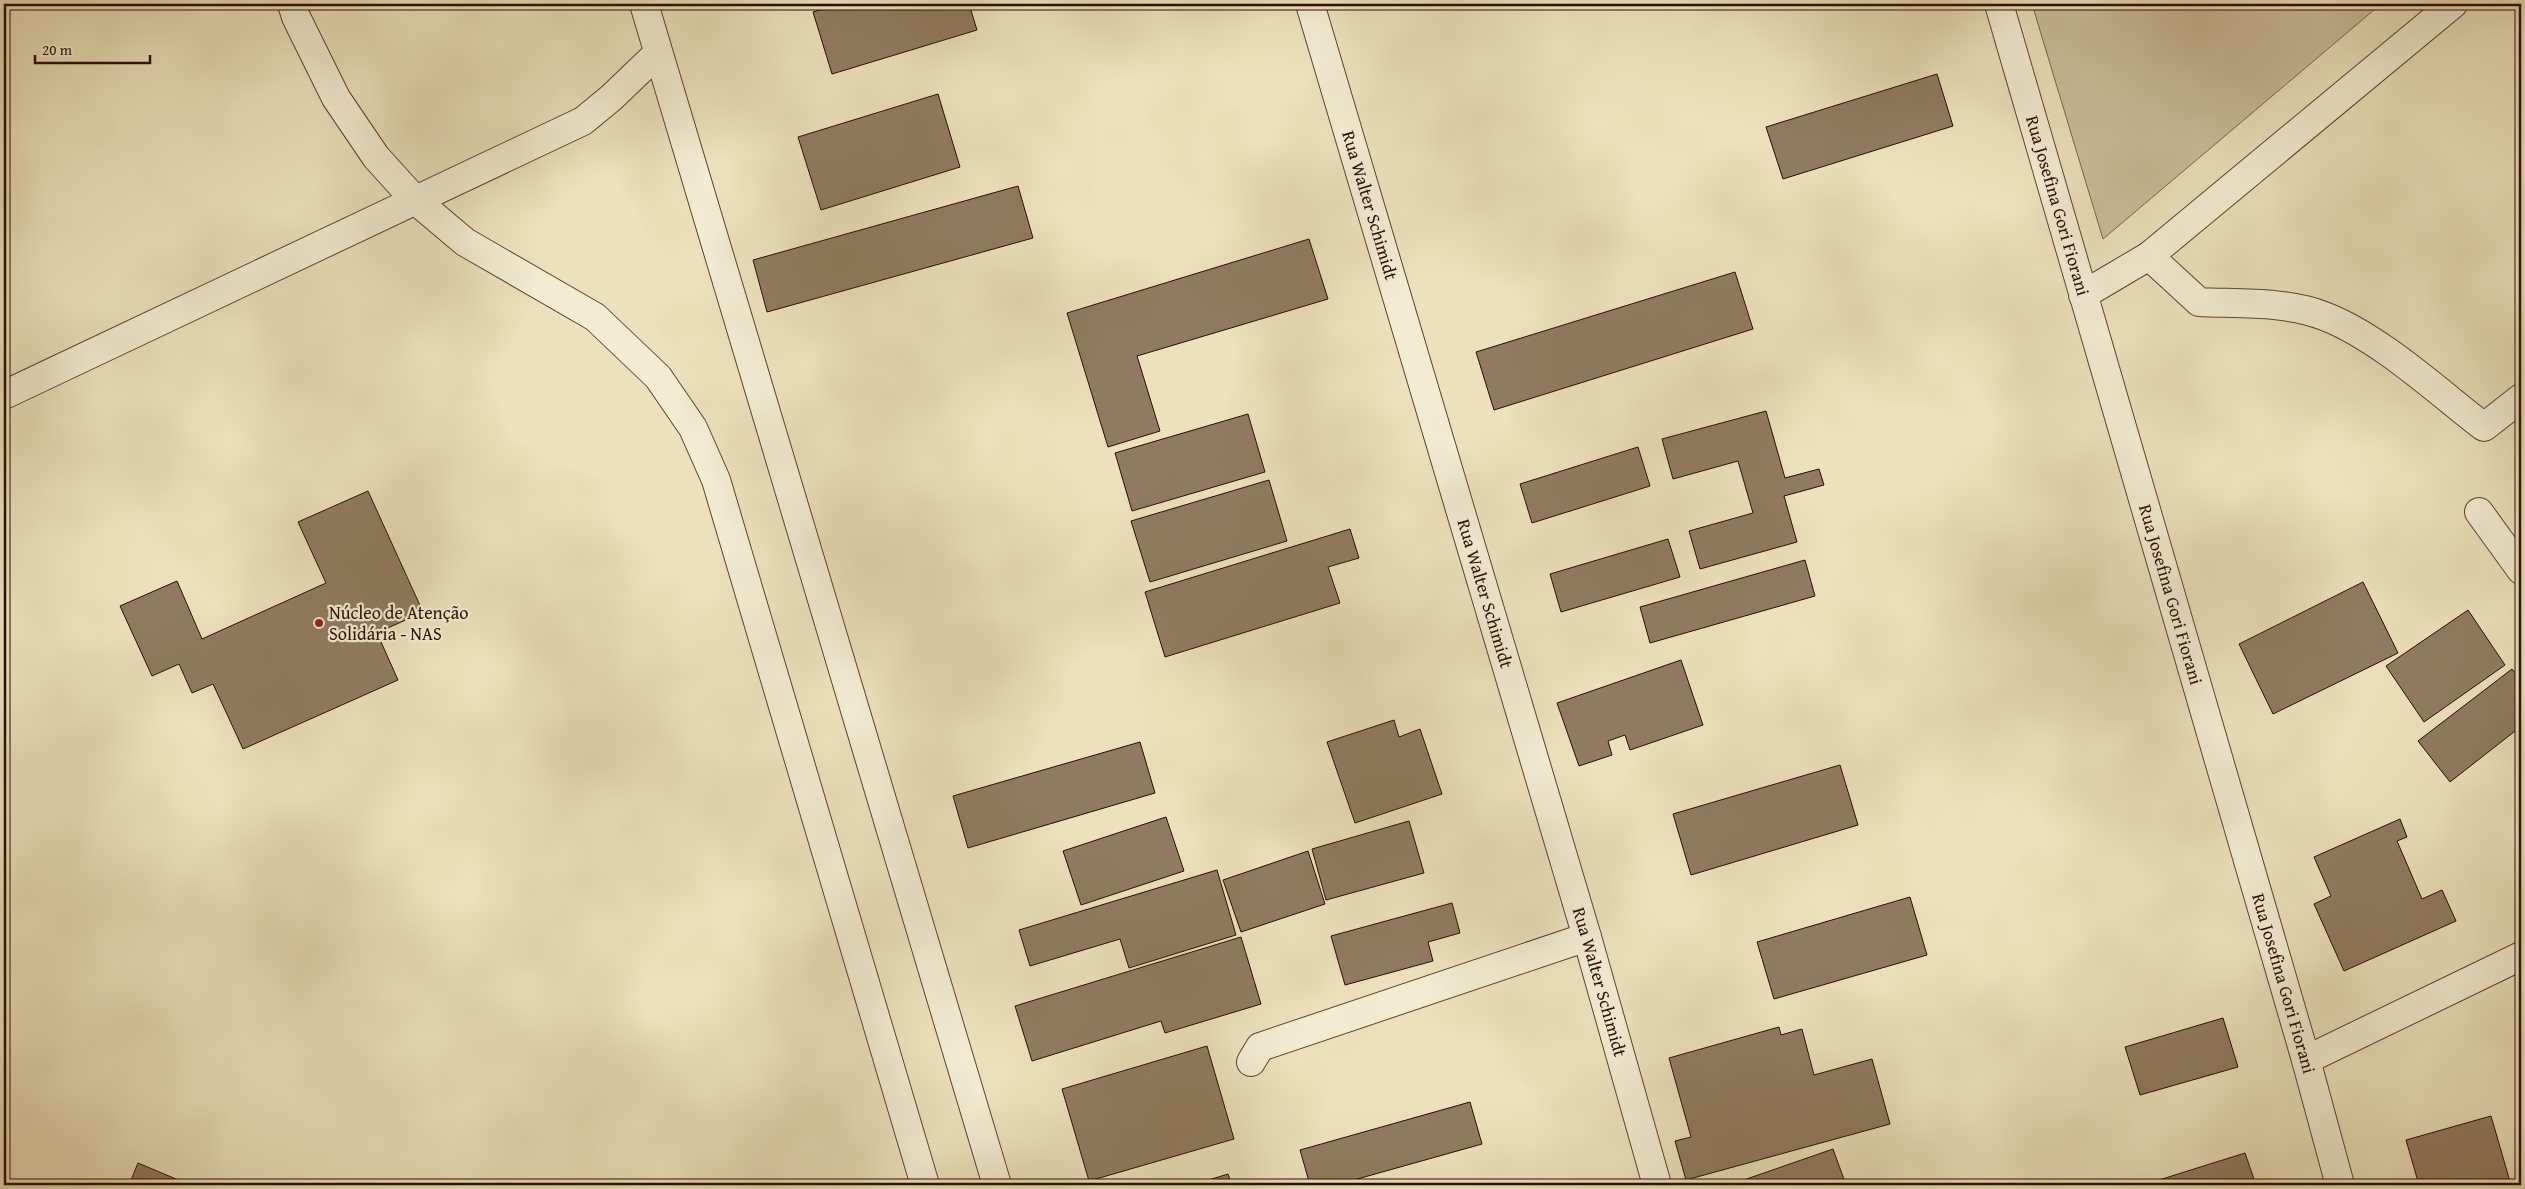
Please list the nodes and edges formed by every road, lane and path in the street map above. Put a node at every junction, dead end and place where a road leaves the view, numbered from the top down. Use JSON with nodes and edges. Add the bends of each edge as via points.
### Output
{"nodes":[{"id":1,"x":292,"y":4,"type":"edge"},
{"id":2,"x":644,"y":4,"type":"edge"},
{"id":3,"x":1310,"y":4,"type":"edge"},
{"id":4,"x":1998,"y":4,"type":"edge"},
{"id":5,"x":2453,"y":4,"type":"edge"},
{"id":6,"x":658,"y":53,"type":"junction"},
{"id":7,"x":414,"y":199,"type":"junction"},
{"id":8,"x":2149,"y":256,"type":"junction"},
{"id":9,"x":2083,"y":294,"type":"junction"},
{"id":10,"x":4,"y":395,"type":"edge"},
{"id":11,"x":2521,"y":398,"type":"edge"},
{"id":12,"x":2479,"y":512,"type":"dead end"},
{"id":13,"x":2521,"y":570,"type":"edge"},
{"id":14,"x":1587,"y":937,"type":"junction"},
{"id":15,"x":2521,"y":956,"type":"edge"},
{"id":16,"x":2306,"y":1060,"type":"junction"},
{"id":17,"x":1251,"y":1062,"type":"dead end"},
{"id":18,"x":925,"y":1185,"type":"edge"},
{"id":19,"x":997,"y":1185,"type":"edge"},
{"id":20,"x":1657,"y":1185,"type":"edge"},
{"id":21,"x":2340,"y":1185,"type":"edge"}],
"edges":[{"from":1,"to":7,"type":"street","via":[[336,98],[376,156]]},
{"from":2,"to":6,"type":"street"},
{"from":3,"to":14,"type":"street","name":"Rua Walter Schimidt"},
{"from":4,"to":9,"type":"street","name":"Rua Josefina Gori Fiorani"},
{"from":5,"to":8,"type":"street"},
{"from":6,"to":7,"type":"street","via":[[583,121]]},
{"from":6,"to":19,"type":"street"},
{"from":7,"to":10,"type":"street"},
{"from":7,"to":18,"type":"street","via":[[465,242],[595,317],[658,377],[693,428],[716,480]]},
{"from":8,"to":9,"type":"street"},
{"from":8,"to":11,"type":"street","via":[[2199,302],[2281,306],[2323,315],[2362,334],[2484,427]]},
{"from":9,"to":16,"type":"street","name":"Rua Josefina Gori Fiorani"},
{"from":12,"to":13,"type":"street"},
{"from":14,"to":17,"type":"street","via":[[1260,1046]]},
{"from":14,"to":20,"type":"street","name":"Rua Walter Schimidt"},
{"from":15,"to":16,"type":"street"},
{"from":16,"to":21,"type":"street","name":"Rua Josefina Gori Fiorani"}]}
